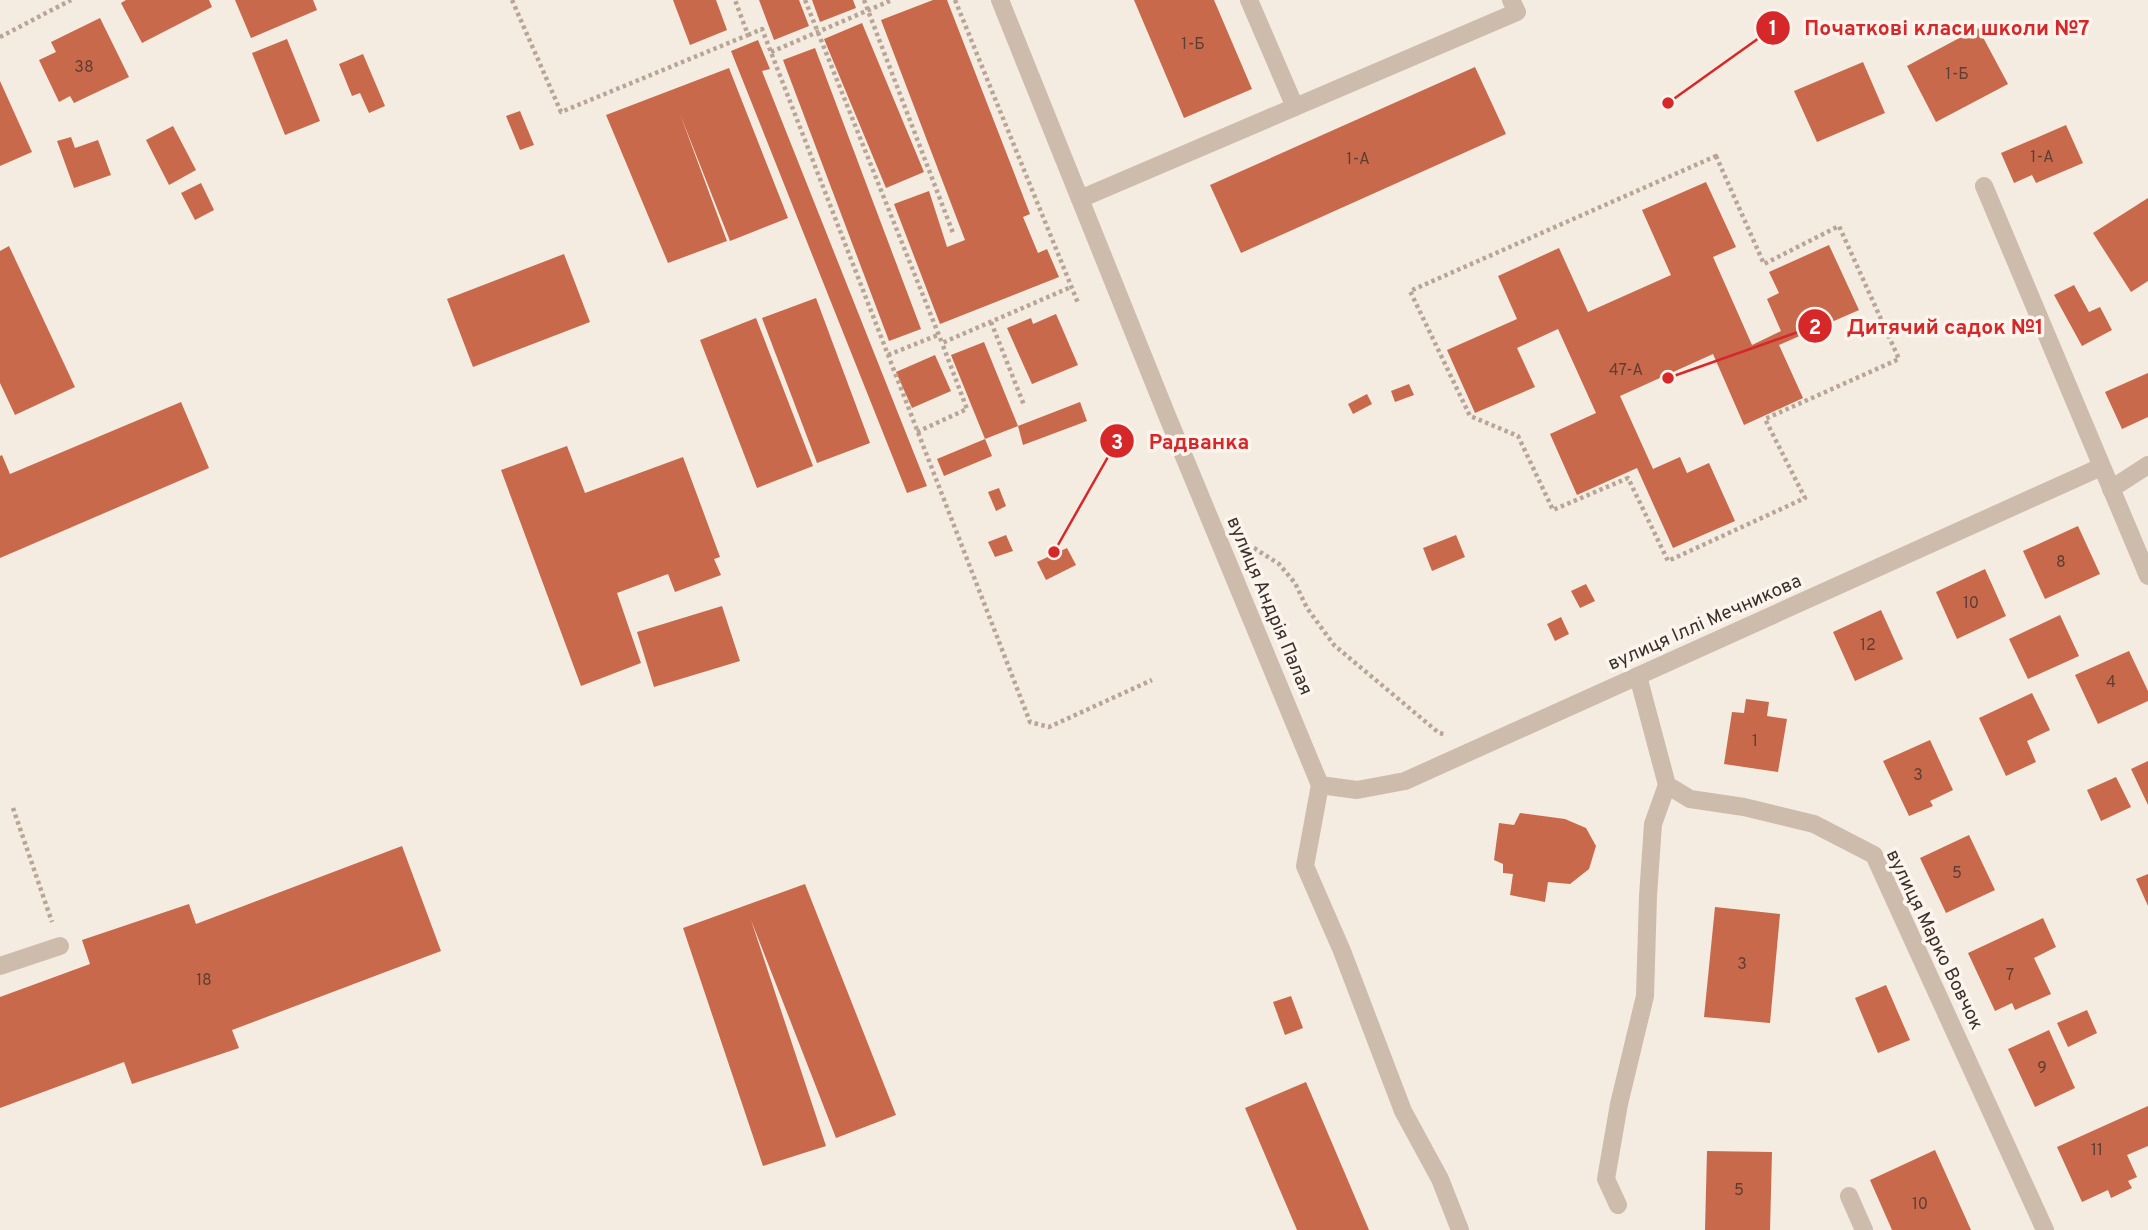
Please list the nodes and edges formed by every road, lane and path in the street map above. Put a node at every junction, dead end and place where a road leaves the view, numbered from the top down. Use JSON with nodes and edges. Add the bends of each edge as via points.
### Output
{"nodes":[{"id":1,"x":71,"y":0,"type":"edge"},
{"id":2,"x":512,"y":0,"type":"edge"},
{"id":3,"x":735,"y":0,"type":"edge"},
{"id":4,"x":805,"y":0,"type":"edge"},
{"id":5,"x":864,"y":0,"type":"edge"},
{"id":6,"x":892,"y":0,"type":"edge"},
{"id":7,"x":955,"y":0,"type":"edge"},
{"id":8,"x":1000,"y":0,"type":"edge"},
{"id":9,"x":1249,"y":0,"type":"edge"},
{"id":10,"x":1511,"y":0,"type":"edge"},
{"id":11,"x":868,"y":10,"type":"junction"},
{"id":12,"x":817,"y":32,"type":"junction"},
{"id":13,"x":748,"y":35,"type":"junction"},
{"id":14,"x":0,"y":37,"type":"edge"},
{"id":15,"x":771,"y":52,"type":"junction"},
{"id":16,"x":1295,"y":107,"type":"junction"},
{"id":17,"x":1716,"y":156,"type":"joint"},
{"id":18,"x":1984,"y":186,"type":"dead end"},
{"id":19,"x":1080,"y":199,"type":"junction"},
{"id":20,"x":953,"y":233,"type":"dead end"},
{"id":21,"x":1071,"y":287,"type":"junction"},
{"id":22,"x":1078,"y":303,"type":"dead end"},
{"id":23,"x":991,"y":322,"type":"junction"},
{"id":24,"x":938,"y":335,"type":"junction"},
{"id":25,"x":942,"y":343,"type":"junction"},
{"id":26,"x":888,"y":355,"type":"junction"},
{"id":27,"x":1024,"y":405,"type":"dead end"},
{"id":28,"x":917,"y":432,"type":"junction"},
{"id":29,"x":2148,"y":465,"type":"edge"},
{"id":30,"x":2101,"y":467,"type":"junction"},
{"id":31,"x":2111,"y":489,"type":"junction"},
{"id":32,"x":1254,"y":548,"type":"dead end"},
{"id":33,"x":2148,"y":576,"type":"edge"},
{"id":34,"x":1638,"y":676,"type":"junction"},
{"id":35,"x":1152,"y":680,"type":"dead end"},
{"id":36,"x":1486,"y":745,"type":"junction"},
{"id":37,"x":1320,"y":785,"type":"junction"},
{"id":38,"x":1667,"y":785,"type":"junction"},
{"id":39,"x":13,"y":808,"type":"dead end"},
{"id":40,"x":60,"y":946,"type":"joint"},
{"id":41,"x":0,"y":966,"type":"edge"},
{"id":42,"x":1849,"y":1196,"type":"dead end"},
{"id":43,"x":1618,"y":1205,"type":"dead end"},
{"id":44,"x":1460,"y":1230,"type":"edge"},
{"id":45,"x":1864,"y":1230,"type":"edge"},
{"id":46,"x":2045,"y":1230,"type":"edge"}],
"edges":[{"from":1,"to":14,"type":"path"},
{"from":2,"to":13,"type":"path","via":[[561,112]]},
{"from":3,"to":13,"type":"path"},
{"from":4,"to":12,"type":"path"},
{"from":5,"to":11,"type":"path"},
{"from":6,"to":11,"type":"path"},
{"from":7,"to":21,"type":"path"},
{"from":8,"to":19,"type":"street","name":"вулиця Андрія Палая"},
{"from":9,"to":16,"type":"street"},
{"from":10,"to":16,"type":"street","via":[[1517,12]]},
{"from":11,"to":12,"type":"path"},
{"from":11,"to":20,"type":"path"},
{"from":12,"to":15,"type":"path"},
{"from":12,"to":24,"type":"path"},
{"from":13,"to":15,"type":"path","via":[[762,29]]},
{"from":15,"to":26,"type":"path"},
{"from":16,"to":19,"type":"street"},
{"from":17,"to":17,"type":"path","via":[[1764,264],[1839,226],[1899,359],[1765,419],[1805,498],[1668,561],[1628,478],[1553,510],[1518,436],[1470,416],[1410,291]]},
{"from":18,"to":30,"type":"street"},
{"from":19,"to":37,"type":"street","name":"вулиця Андрія Палая"},
{"from":21,"to":22,"type":"path"},
{"from":21,"to":23,"type":"path"},
{"from":23,"to":25,"type":"path"},
{"from":23,"to":27,"type":"path"},
{"from":24,"to":25,"type":"path"},
{"from":24,"to":26,"type":"path"},
{"from":25,"to":28,"type":"path","via":[[967,409]]},
{"from":26,"to":28,"type":"path"},
{"from":28,"to":35,"type":"path","via":[[1030,722],[1049,727]]},
{"from":29,"to":31,"type":"street"},
{"from":30,"to":31,"type":"street"},
{"from":30,"to":34,"type":"street","name":"вулиця Іллі Мечникова"},
{"from":31,"to":33,"type":"street"},
{"from":32,"to":36,"type":"path","via":[[1279,564],[1334,645],[1362,670],[1439,733]]},
{"from":34,"to":36,"type":"street","name":"вулиця Іллі Мечникова"},
{"from":34,"to":38,"type":"street"},
{"from":36,"to":37,"type":"street","name":"вулиця Іллі Мечникова","via":[[1405,781],[1357,790]]},
{"from":37,"to":44,"type":"street","via":[[1305,866],[1403,1111],[1440,1179]]},
{"from":38,"to":43,"type":"street","via":[[1653,824],[1645,996],[1606,1179]]},
{"from":38,"to":46,"type":"street","name":"вулиця Марко Вовчок","via":[[1689,799],[1814,824],[1874,855]]},
{"from":39,"to":40,"type":"path"},
{"from":40,"to":41,"type":"street"},
{"from":42,"to":45,"type":"street"}]}
